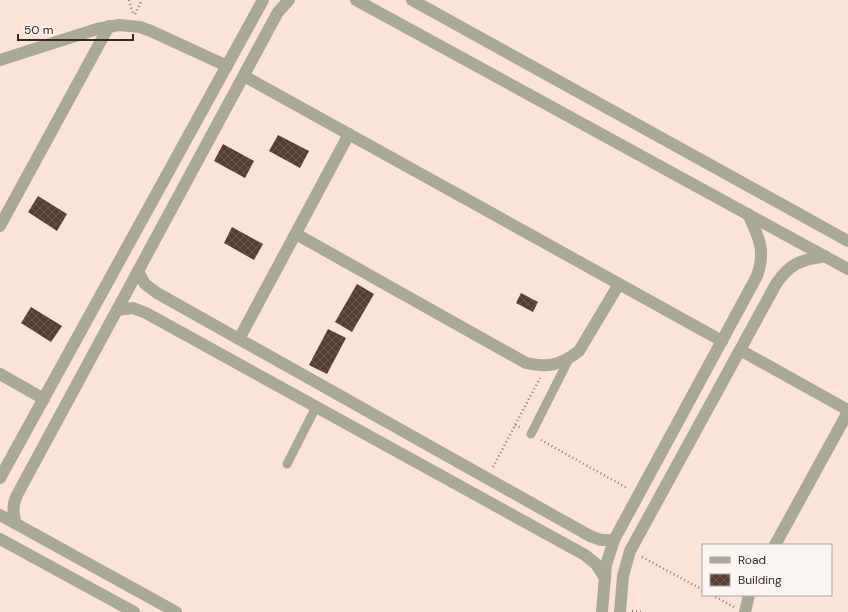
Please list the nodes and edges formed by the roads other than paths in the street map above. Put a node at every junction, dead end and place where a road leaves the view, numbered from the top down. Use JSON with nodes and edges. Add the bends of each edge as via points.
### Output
{"nodes":[{"id":1,"x":263,"y":0,"type":"edge"},
{"id":2,"x":288,"y":0,"type":"edge"},
{"id":3,"x":356,"y":0,"type":"edge"},
{"id":4,"x":412,"y":0,"type":"edge"},
{"id":5,"x":109,"y":26,"type":"junction"},
{"id":6,"x":0,"y":60,"type":"edge"},
{"id":7,"x":227,"y":66,"type":"junction"},
{"id":8,"x":244,"y":76,"type":"junction"},
{"id":9,"x":349,"y":134,"type":"junction"},
{"id":10,"x":748,"y":214,"type":"junction"},
{"id":11,"x":0,"y":226,"type":"edge"},
{"id":12,"x":296,"y":234,"type":"junction"},
{"id":13,"x":848,"y":241,"type":"edge"},
{"id":14,"x":824,"y":256,"type":"junction"},
{"id":15,"x":848,"y":269,"type":"edge"},
{"id":16,"x":138,"y":271,"type":"junction"},
{"id":17,"x":619,"y":284,"type":"junction"},
{"id":18,"x":117,"y":310,"type":"junction"},
{"id":19,"x":239,"y":339,"type":"junction"},
{"id":20,"x":722,"y":341,"type":"junction"},
{"id":21,"x":740,"y":350,"type":"junction"},
{"id":22,"x":569,"y":359,"type":"junction"},
{"id":23,"x":0,"y":374,"type":"edge"},
{"id":24,"x":44,"y":399,"type":"junction"},
{"id":25,"x":316,"y":407,"type":"junction"},
{"id":26,"x":848,"y":411,"type":"edge"},
{"id":27,"x":531,"y":434,"type":"road end"},
{"id":28,"x":287,"y":464,"type":"dead end"},
{"id":29,"x":0,"y":478,"type":"edge"},
{"id":30,"x":0,"y":515,"type":"edge"},
{"id":31,"x":16,"y":524,"type":"junction"},
{"id":32,"x":0,"y":539,"type":"edge"},
{"id":33,"x":614,"y":540,"type":"junction"},
{"id":34,"x":776,"y":544,"type":"edge"},
{"id":35,"x":605,"y":578,"type":"junction"},
{"id":36,"x":748,"y":596,"type":"edge"},
{"id":37,"x":741,"y":610,"type":"edge"},
{"id":38,"x":134,"y":612,"type":"edge"},
{"id":39,"x":176,"y":612,"type":"edge"},
{"id":40,"x":602,"y":612,"type":"edge"},
{"id":41,"x":620,"y":612,"type":"edge"}],
"edges":[{"from":1,"to":7,"type":"street"},
{"from":2,"to":8,"type":"street","via":[[278,12]]},
{"from":3,"to":10,"type":"street"},
{"from":4,"to":13,"type":"street"},
{"from":5,"to":6,"type":"street"},
{"from":5,"to":7,"type":"street","via":[[129,26],[151,31]]},
{"from":5,"to":11,"type":"street"},
{"from":7,"to":24,"type":"street"},
{"from":8,"to":9,"type":"street"},
{"from":8,"to":16,"type":"street"},
{"from":9,"to":12,"type":"street"},
{"from":9,"to":17,"type":"street"},
{"from":10,"to":14,"type":"street"},
{"from":10,"to":20,"type":"street","via":[[760,240],[761,265]]},
{"from":12,"to":19,"type":"street"},
{"from":12,"to":22,"type":"street","via":[[526,363],[547,366]]},
{"from":14,"to":15,"type":"street"},
{"from":14,"to":21,"type":"street","via":[[803,260],[783,273]]},
{"from":16,"to":18,"type":"street"},
{"from":16,"to":19,"type":"street","via":[[151,289]]},
{"from":17,"to":20,"type":"street"},
{"from":17,"to":22,"type":"street","via":[[579,351]]},
{"from":18,"to":25,"type":"street","via":[[133,308],[146,313]]},
{"from":18,"to":31,"type":"street","via":[[14,501]]},
{"from":19,"to":33,"type":"street","via":[[595,539]]},
{"from":20,"to":33,"type":"street"},
{"from":21,"to":26,"type":"street"},
{"from":21,"to":41,"type":"street","via":[[630,551],[623,576]]},
{"from":22,"to":27,"type":"lane"},
{"from":23,"to":24,"type":"street"},
{"from":24,"to":29,"type":"street"},
{"from":25,"to":28,"type":"lane"},
{"from":25,"to":35,"type":"street","via":[[585,555],[596,564]]},
{"from":26,"to":34,"type":"street"},
{"from":30,"to":31,"type":"street"},
{"from":31,"to":39,"type":"street"},
{"from":32,"to":38,"type":"street"},
{"from":33,"to":35,"type":"street"},
{"from":35,"to":40,"type":"street"},
{"from":36,"to":37,"type":"street"}]}
